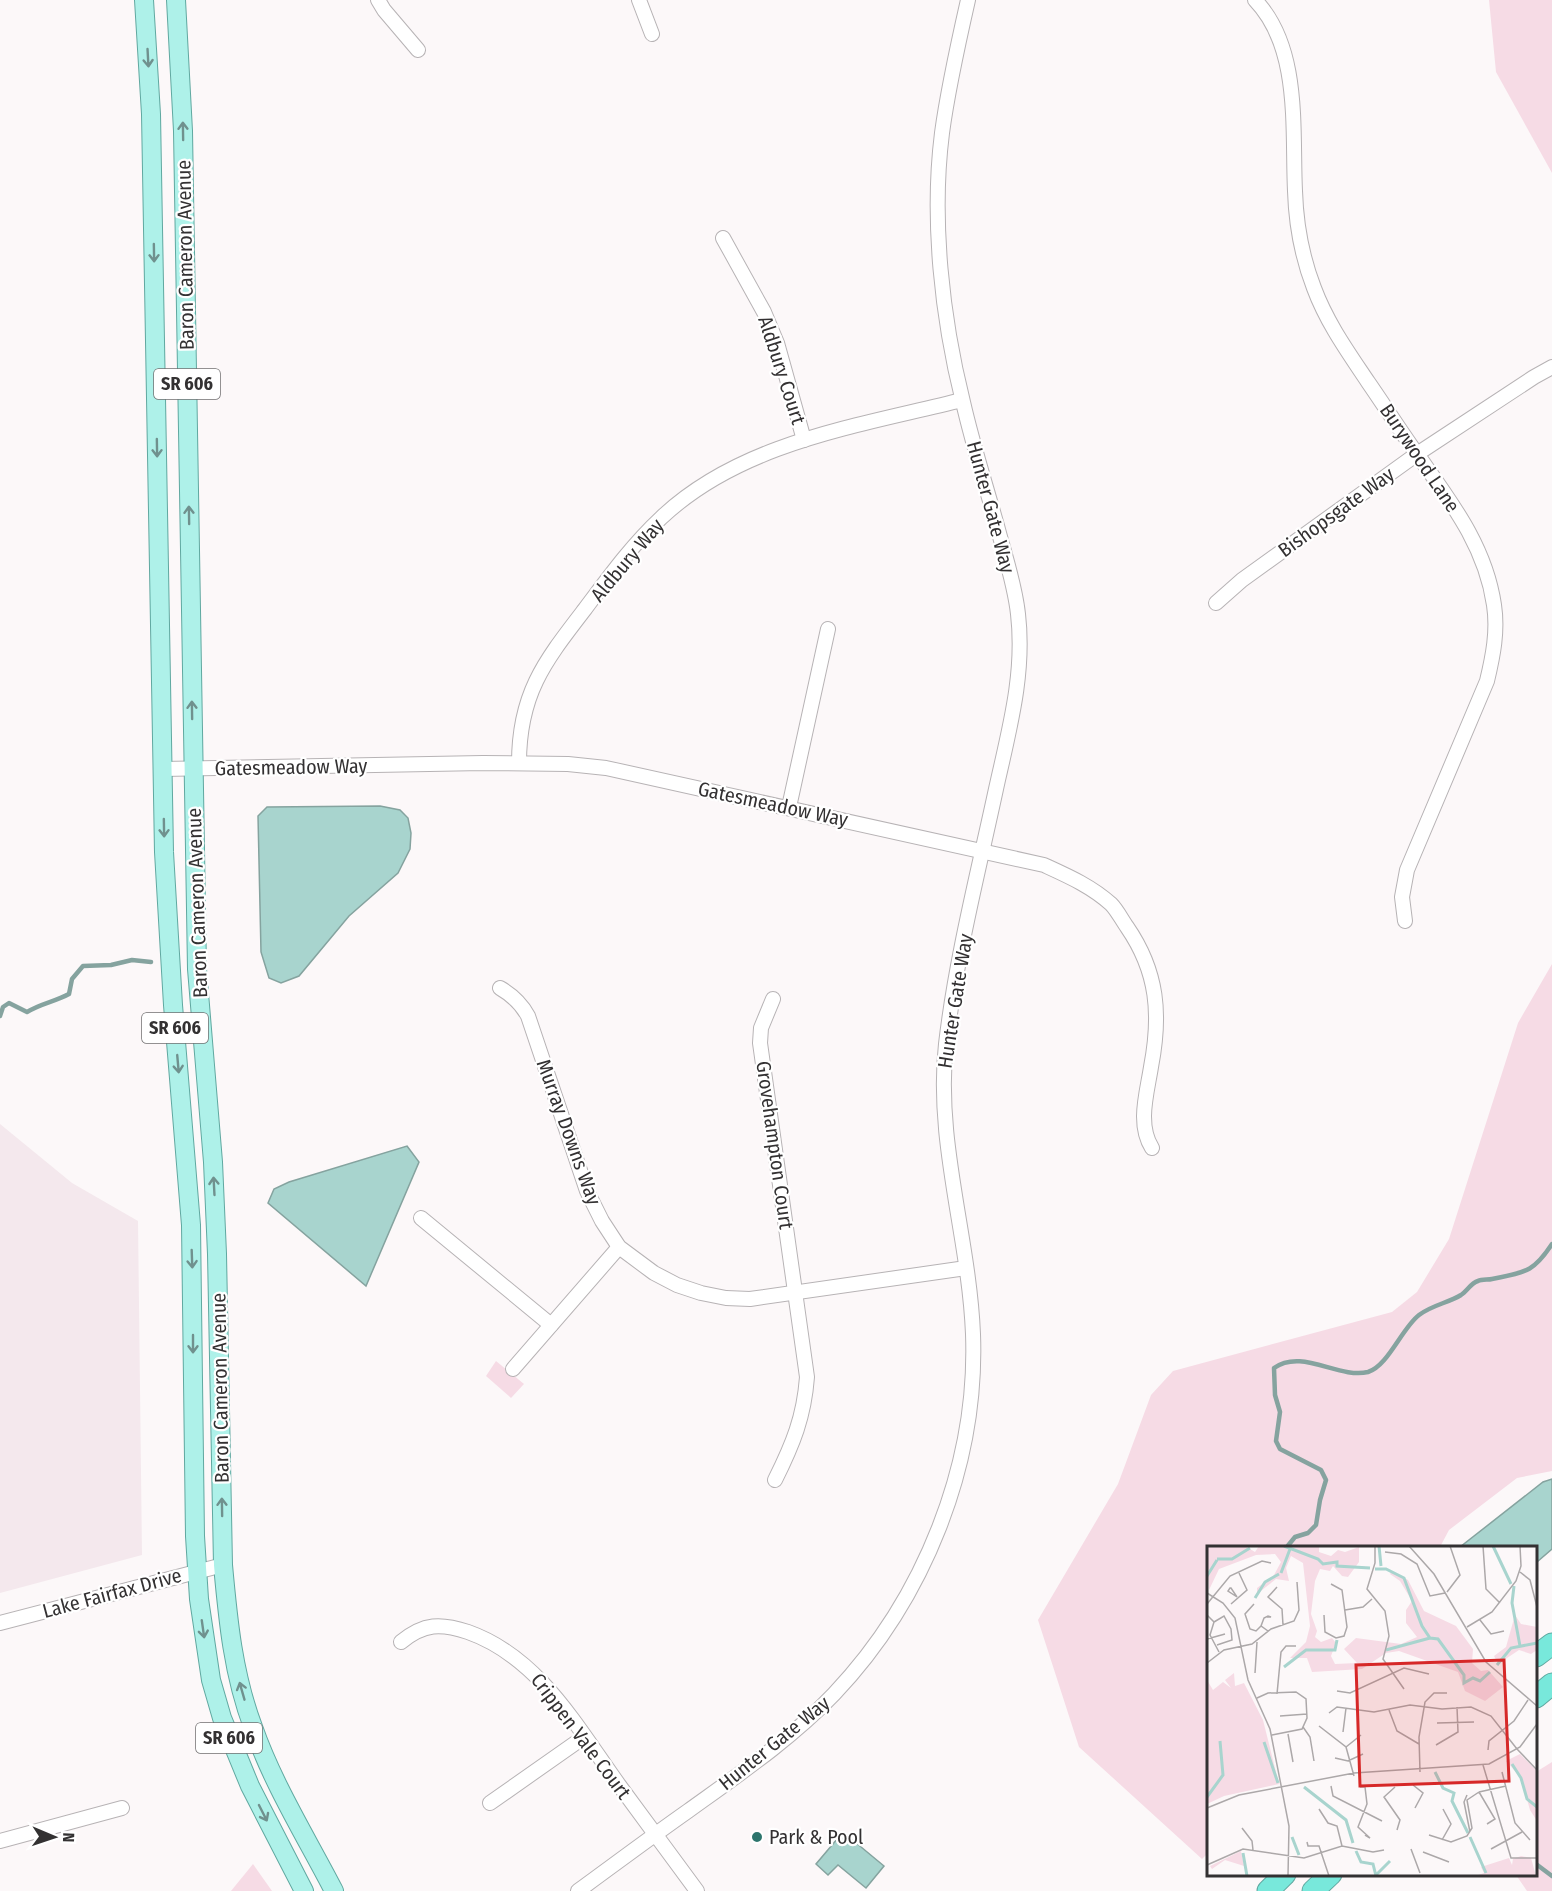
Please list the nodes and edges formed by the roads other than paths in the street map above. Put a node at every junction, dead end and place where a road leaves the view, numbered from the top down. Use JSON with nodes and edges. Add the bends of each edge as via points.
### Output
{"nodes":[{"id":1,"x":144,"y":0,"type":"edge"},
{"id":2,"x":176,"y":0,"type":"edge"},
{"id":3,"x":378,"y":0,"type":"edge"},
{"id":4,"x":639,"y":0,"type":"edge"},
{"id":5,"x":968,"y":0,"type":"edge"},
{"id":6,"x":1255,"y":0,"type":"edge"},
{"id":7,"x":652,"y":34,"type":"dead end"},
{"id":8,"x":418,"y":50,"type":"dead end"},
{"id":9,"x":723,"y":238,"type":"dead end"},
{"id":10,"x":1552,"y":368,"type":"edge"},
{"id":11,"x":962,"y":400,"type":"junction"},
{"id":12,"x":804,"y":440,"type":"junction"},
{"id":13,"x":1417,"y":454,"type":"junction"},
{"id":14,"x":1216,"y":603,"type":"dead end"},
{"id":15,"x":828,"y":629,"type":"dead end"},
{"id":16,"x":519,"y":763,"type":"junction"},
{"id":17,"x":163,"y":769,"type":"junction"},
{"id":18,"x":193,"y":769,"type":"junction"},
{"id":19,"x":789,"y":807,"type":"junction"},
{"id":20,"x":983,"y":850,"type":"junction"},
{"id":21,"x":1405,"y":921,"type":"dead end"},
{"id":22,"x":500,"y":988,"type":"dead end"},
{"id":23,"x":772,"y":999,"type":"dead end"},
{"id":24,"x":1152,"y":1148,"type":"dead end"},
{"id":25,"x":422,"y":1218,"type":"dead end"},
{"id":26,"x":619,"y":1247,"type":"junction"},
{"id":27,"x":966,"y":1268,"type":"junction"},
{"id":28,"x":796,"y":1293,"type":"junction"},
{"id":29,"x":551,"y":1325,"type":"junction"},
{"id":30,"x":513,"y":1369,"type":"dead end"},
{"id":31,"x":775,"y":1480,"type":"dead end"},
{"id":32,"x":223,"y":1565,"type":"junction"},
{"id":33,"x":197,"y":1571,"type":"junction"},
{"id":34,"x":0,"y":1623,"type":"edge"},
{"id":35,"x":401,"y":1642,"type":"dead end"},
{"id":36,"x":1552,"y":1644,"type":"edge"},
{"id":37,"x":1537,"y":1655,"type":"edge"},
{"id":38,"x":1552,"y":1684,"type":"edge"},
{"id":39,"x":1537,"y":1696,"type":"edge"},
{"id":40,"x":585,"y":1737,"type":"junction"},
{"id":41,"x":489,"y":1803,"type":"dead end"},
{"id":42,"x":122,"y":1808,"type":"dead end"},
{"id":43,"x":655,"y":1834,"type":"junction"},
{"id":44,"x":0,"y":1841,"type":"edge"},
{"id":45,"x":1284,"y":1876,"type":"edge"},
{"id":46,"x":1329,"y":1876,"type":"edge"},
{"id":47,"x":304,"y":1891,"type":"edge"},
{"id":48,"x":334,"y":1891,"type":"edge"},
{"id":49,"x":578,"y":1891,"type":"edge"},
{"id":50,"x":697,"y":1891,"type":"edge"},
{"id":51,"x":1268,"y":1891,"type":"edge"},
{"id":52,"x":1313,"y":1891,"type":"edge"}],
"edges":[{"from":1,"to":17,"type":"main road","name":"Baron Cameron Avenue","number":"SR 606","one_way":true,"via":[[151,114]]},
{"from":18,"to":2,"type":"main road","name":"Baron Cameron Avenue","number":"SR 606","one_way":true,"via":[[183,131]]},
{"from":3,"to":8,"type":"street"},
{"from":4,"to":7,"type":"street"},
{"from":5,"to":11,"type":"street","name":"Hunter Gate Way","via":[[942,137],[939,201],[946,317]]},
{"from":6,"to":13,"type":"street","name":"Burywood Lane","via":[[1272,21],[1286,57],[1298,223],[1314,287],[1336,333]]},
{"from":9,"to":12,"type":"street","name":"Aldbury Court","via":[[777,343]]},
{"from":10,"to":13,"type":"street","name":"Bishopsgate Way"},
{"from":11,"to":12,"type":"street","name":"Aldbury Way"},
{"from":11,"to":20,"type":"street","name":"Hunter Gate Way","via":[[1018,614],[1019,675]]},
{"from":12,"to":16,"type":"street","name":"Aldbury Way","via":[[712,479],[670,510],[633,547],[539,673],[522,717]]},
{"from":13,"to":14,"type":"street","name":"Bishopsgate Way","via":[[1242,579]]},
{"from":13,"to":21,"type":"street","name":"Burywood Lane","via":[[1478,550],[1490,584],[1496,632],[1487,681],[1407,870],[1402,897]]},
{"from":15,"to":19,"type":"street"},
{"from":16,"to":18,"type":"street","name":"Gatesmeadow Way"},
{"from":16,"to":19,"type":"street","name":"Gatesmeadow Way","via":[[606,768]]},
{"from":17,"to":18,"type":"street","name":"Gatesmeadow Way"},
{"from":17,"to":33,"type":"main road","name":"Baron Cameron Avenue","number":"SR 606","one_way":true,"via":[[167,928],[191,1225]]},
{"from":32,"to":18,"type":"main road","name":"Baron Cameron Avenue","number":"SR 606","one_way":true,"via":[[217,1254],[197,969]]},
{"from":19,"to":20,"type":"street","name":"Gatesmeadow Way"},
{"from":20,"to":24,"type":"street","name":"Gatesmeadow Way","via":[[1044,865],[1079,880],[1112,906],[1138,943],[1152,975],[1157,1005],[1156,1040],[1144,1113]]},
{"from":20,"to":27,"type":"street","name":"Hunter Gate Way","via":[[951,1002],[944,1069],[945,1124]]},
{"from":22,"to":26,"type":"street","name":"Murray Downs Way","via":[[521,1004],[528,1016],[587,1191]]},
{"from":23,"to":28,"type":"street","name":"Grovehampton Court","via":[[760,1043]]},
{"from":25,"to":29,"type":"street"},
{"from":26,"to":28,"type":"street","name":"Murray Downs Way","via":[[654,1273],[701,1293],[750,1299]]},
{"from":26,"to":29,"type":"street"},
{"from":27,"to":28,"type":"street","name":"Murray Downs Way"},
{"from":27,"to":43,"type":"street","name":"Hunter Gate Way","via":[[972,1373],[963,1449],[939,1526],[904,1599],[858,1666],[819,1708],[778,1745]]},
{"from":28,"to":31,"type":"street","name":"Grovehampton Court","via":[[806,1360],[805,1402],[799,1426]]},
{"from":29,"to":30,"type":"street"},
{"from":32,"to":33,"type":"street","name":"Lake Fairfax Drive"},
{"from":48,"to":32,"type":"main road","name":"Baron Cameron Avenue","number":"SR 606","one_way":true,"via":[[252,1726],[231,1648]]},
{"from":33,"to":34,"type":"street","name":"Lake Fairfax Drive"},
{"from":33,"to":47,"type":"main road","name":"Baron Cameron Avenue","number":"SR 606","one_way":true,"via":[[209,1670],[222,1718],[250,1786]]},
{"from":35,"to":40,"type":"street","name":"Crippen Vale Court","via":[[412,1633],[440,1625],[478,1635],[515,1657],[542,1681]]},
{"from":36,"to":37,"type":"highway"},
{"from":38,"to":39,"type":"highway"},
{"from":40,"to":41,"type":"street"},
{"from":40,"to":43,"type":"street","name":"Crippen Vale Court"},
{"from":42,"to":44,"type":"street"},
{"from":43,"to":49,"type":"street","name":"Hunter Gate Way"},
{"from":43,"to":50,"type":"street","name":"Crippen Vale Court"},
{"from":45,"to":51,"type":"highway"},
{"from":46,"to":52,"type":"highway"}]}
